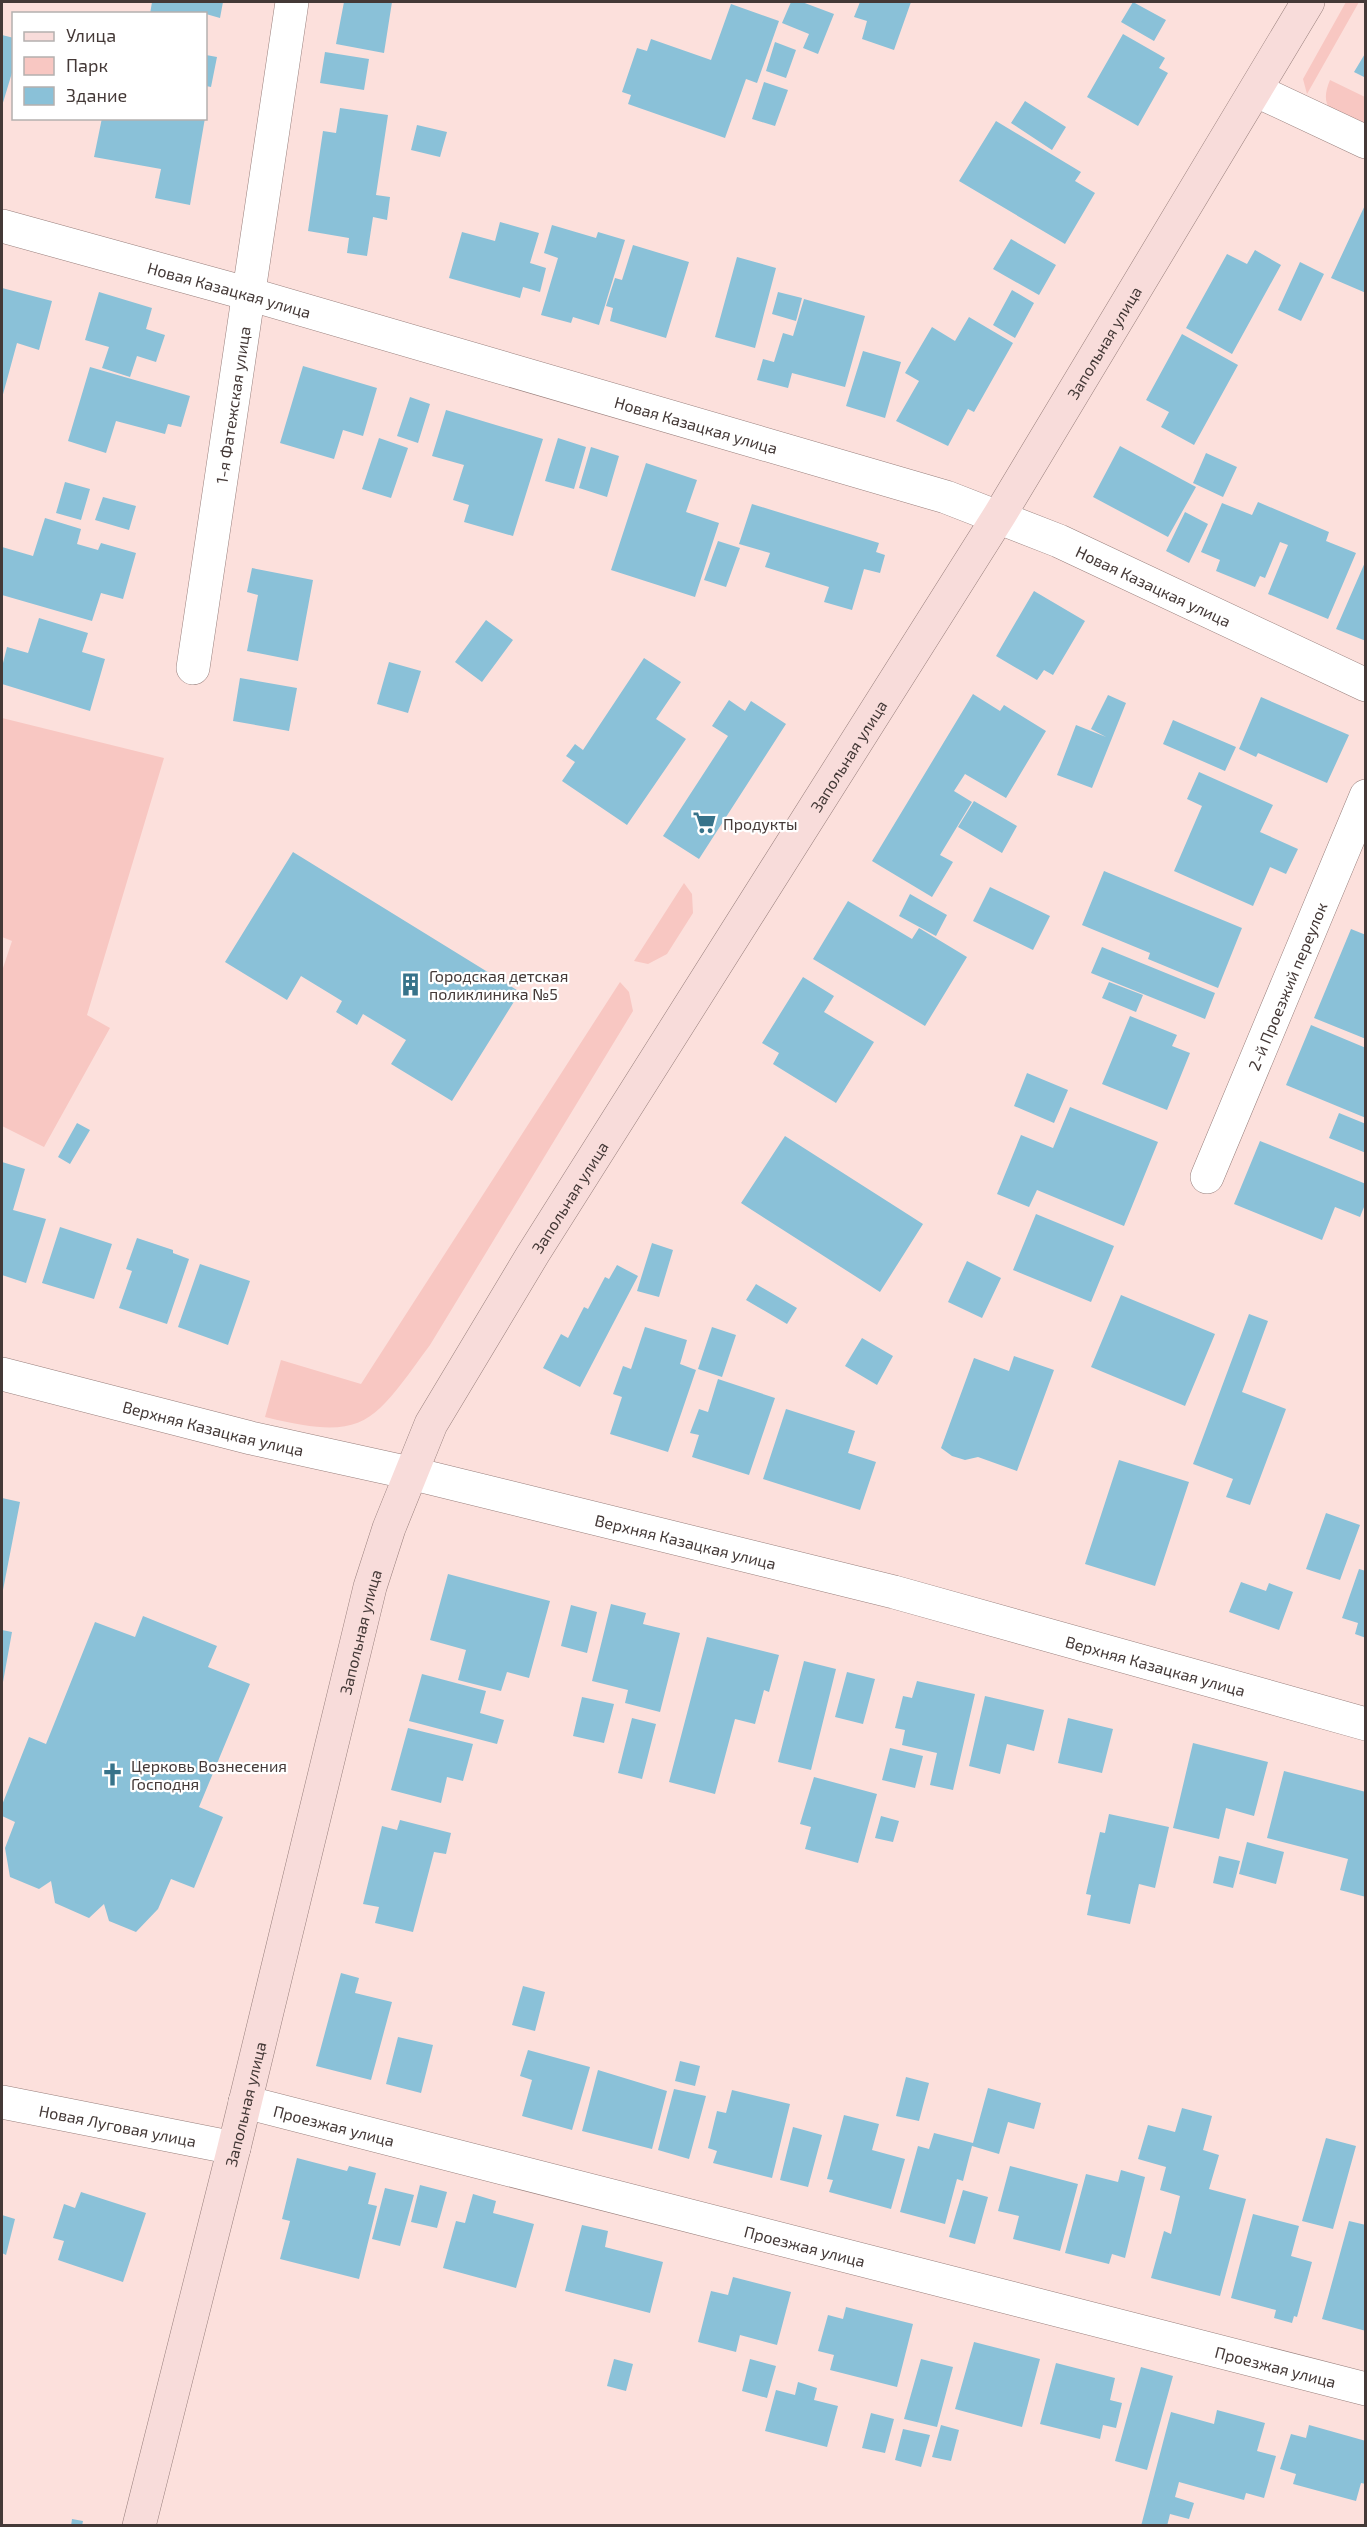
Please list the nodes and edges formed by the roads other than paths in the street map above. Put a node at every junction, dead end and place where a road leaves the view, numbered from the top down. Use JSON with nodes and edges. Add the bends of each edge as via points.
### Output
{"nodes":[{"id":1,"x":292,"y":2,"type":"edge"},
{"id":2,"x":1308,"y":2,"type":"edge"},
{"id":3,"x":1257,"y":91,"type":"junction"},
{"id":4,"x":1365,"y":142,"type":"edge"},
{"id":5,"x":2,"y":226,"type":"edge"},
{"id":6,"x":249,"y":294,"type":"junction"},
{"id":7,"x":999,"y":516,"type":"junction"},
{"id":8,"x":193,"y":668,"type":"dead end"},
{"id":9,"x":1365,"y":686,"type":"edge"},
{"id":10,"x":1365,"y":796,"type":"edge"},
{"id":11,"x":1207,"y":1177,"type":"dead end"},
{"id":12,"x":2,"y":1374,"type":"edge"},
{"id":13,"x":410,"y":1473,"type":"junction"},
{"id":14,"x":1365,"y":1724,"type":"edge"},
{"id":15,"x":2,"y":2102,"type":"edge"},
{"id":16,"x":244,"y":2102,"type":"junction"},
{"id":17,"x":234,"y":2148,"type":"junction"},
{"id":18,"x":1365,"y":2389,"type":"edge"},
{"id":19,"x":139,"y":2526,"type":"edge"}],
"edges":[{"from":1,"to":6,"type":"street","name":"1-я Фатежская улица"},
{"from":2,"to":3,"type":"main road","name":"Запольная улица"},
{"from":3,"to":4,"type":"street"},
{"from":3,"to":7,"type":"main road","name":"Запольная улица"},
{"from":5,"to":6,"type":"street","name":"Новая Казацкая улица"},
{"from":6,"to":7,"type":"street","name":"Новая Казацкая улица","via":[[848,467]]},
{"from":6,"to":8,"type":"street","name":"1-я Фатежская улица"},
{"from":7,"to":9,"type":"street","name":"Новая Казацкая улица"},
{"from":7,"to":13,"type":"main road","name":"Запольная улица","via":[[533,1254],[431,1424]]},
{"from":10,"to":11,"type":"street","name":"2-й Проезжий переулок"},
{"from":12,"to":13,"type":"street","name":"Верхняя Казацкая улица","via":[[251,1438]]},
{"from":13,"to":14,"type":"street","name":"Верхняя Казацкая улица","via":[[894,1592]]},
{"from":13,"to":16,"type":"main road","name":"Запольная улица","via":[[370,1587]]},
{"from":15,"to":17,"type":"street","name":"Новая Луговая улица"},
{"from":16,"to":17,"type":"main road","name":"Запольная улица"},
{"from":16,"to":18,"type":"street","name":"Проезжая улица"},
{"from":17,"to":19,"type":"main road","name":"Запольная улица"}]}
